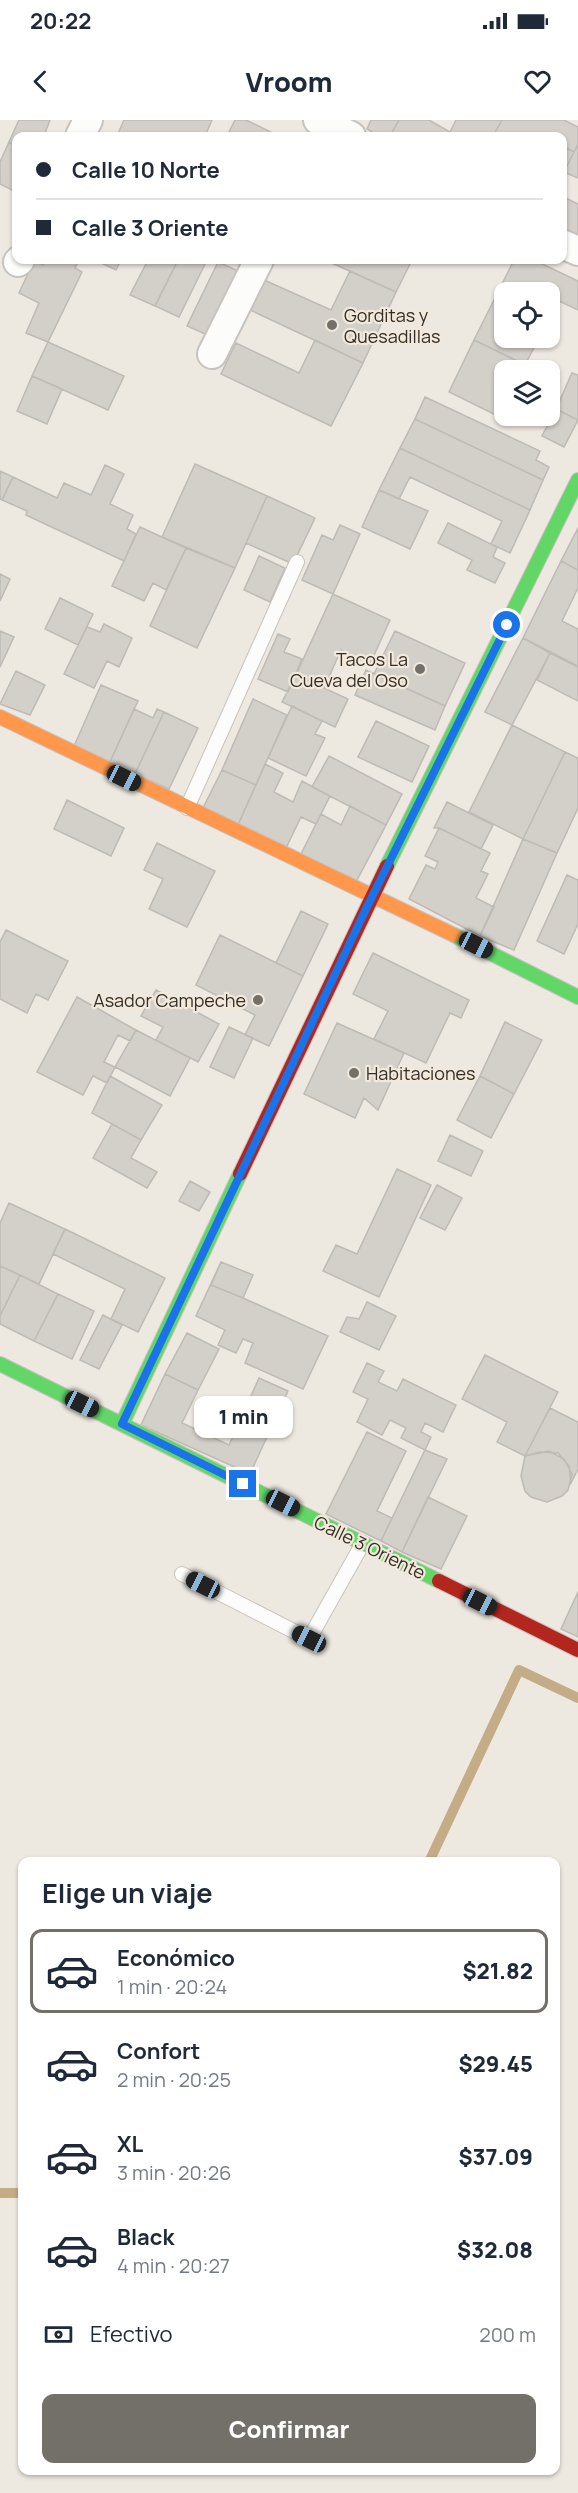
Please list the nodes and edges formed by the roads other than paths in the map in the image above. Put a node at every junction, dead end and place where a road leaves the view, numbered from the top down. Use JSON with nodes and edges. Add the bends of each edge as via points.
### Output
{"nodes":[{"id":1,"x":257,"y":264,"type":"edge"},
{"id":2,"x":212,"y":354,"type":"dead end"},
{"id":3,"x":578,"y":480,"type":"edge"},
{"id":4,"x":297,"y":562,"type":"dead end"},
{"id":5,"x":0,"y":717,"type":"edge"},
{"id":6,"x":187,"y":808,"type":"junction"},
{"id":7,"x":374,"y":894,"type":"junction"},
{"id":8,"x":578,"y":997,"type":"edge"},
{"id":9,"x":0,"y":1364,"type":"edge"},
{"id":10,"x":122,"y":1424,"type":"junction"},
{"id":11,"x":363,"y":1543,"type":"junction"},
{"id":12,"x":182,"y":1574,"type":"dead end"},
{"id":13,"x":578,"y":1650,"type":"edge"}],
"edges":[{"from":1,"to":2,"type":"street"},
{"from":3,"to":7,"type":"street"},
{"from":4,"to":6,"type":"lane"},
{"from":5,"to":6,"type":"street"},
{"from":6,"to":7,"type":"street"},
{"from":7,"to":8,"type":"street"},
{"from":7,"to":10,"type":"street"},
{"from":9,"to":10,"type":"street","name":"Calle 3 Oriente"},
{"from":10,"to":11,"type":"street","name":"Calle 3 Oriente"},
{"from":11,"to":12,"type":"lane","via":[[309,1639]]},
{"from":11,"to":13,"type":"street","name":"Calle 3 Oriente"}]}
